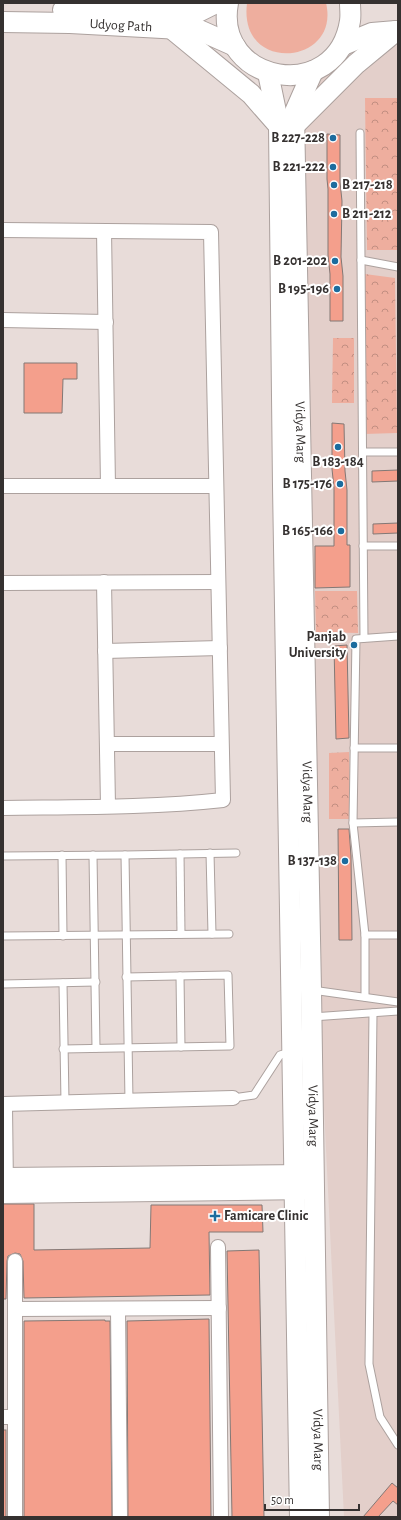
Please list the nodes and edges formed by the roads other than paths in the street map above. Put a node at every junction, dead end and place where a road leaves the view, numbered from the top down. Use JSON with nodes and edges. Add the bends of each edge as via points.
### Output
{"nodes":[{"id":1,"x":216,"y":3,"type":"edge"},
{"id":2,"x":228,"y":3,"type":"edge"},
{"id":3,"x":350,"y":3,"type":"edge"},
{"id":4,"x":3,"y":9,"type":"edge"},
{"id":5,"x":172,"y":14,"type":"edge"},
{"id":6,"x":3,"y":22,"type":"edge"},
{"id":7,"x":397,"y":31,"type":"edge"},
{"id":8,"x":343,"y":44,"type":"junction"},
{"id":9,"x":235,"y":46,"type":"junction"},
{"id":10,"x":313,"y":71,"type":"junction"},
{"id":11,"x":268,"y":73,"type":"junction"},
{"id":12,"x":286,"y":126,"type":"junction"},
{"id":13,"x":360,"y":133,"type":"dead end"},
{"id":14,"x":3,"y":230,"type":"edge"},
{"id":15,"x":104,"y":231,"type":"junction"},
{"id":16,"x":361,"y":260,"type":"junction"},
{"id":17,"x":398,"y":266,"type":"edge"},
{"id":18,"x":3,"y":320,"type":"edge"},
{"id":19,"x":106,"y":322,"type":"junction"},
{"id":20,"x":362,"y":452,"type":"junction"},
{"id":21,"x":398,"y":452,"type":"edge"},
{"id":22,"x":3,"y":486,"type":"edge"},
{"id":23,"x":108,"y":486,"type":"junction"},
{"id":24,"x":216,"y":486,"type":"junction"},
{"id":25,"x":363,"y":546,"type":"junction"},
{"id":26,"x":398,"y":546,"type":"edge"},
{"id":27,"x":104,"y":582,"type":"junction"},
{"id":28,"x":218,"y":582,"type":"junction"},
{"id":29,"x":3,"y":583,"type":"edge"},
{"id":30,"x":398,"y":636,"type":"edge"},
{"id":31,"x":364,"y":638,"type":"junction"},
{"id":32,"x":220,"y":648,"type":"junction"},
{"id":33,"x":105,"y":651,"type":"junction"},
{"id":34,"x":107,"y":744,"type":"junction"},
{"id":35,"x":221,"y":744,"type":"junction"},
{"id":36,"x":354,"y":748,"type":"junction"},
{"id":37,"x":398,"y":748,"type":"edge"},
{"id":38,"x":108,"y":806,"type":"junction"},
{"id":39,"x":3,"y":808,"type":"edge"},
{"id":40,"x":398,"y":822,"type":"edge"},
{"id":41,"x":353,"y":823,"type":"junction"},
{"id":42,"x":210,"y":853,"type":"junction"},
{"id":43,"x":236,"y":853,"type":"dead end"},
{"id":44,"x":180,"y":854,"type":"junction"},
{"id":45,"x":62,"y":855,"type":"junction"},
{"id":46,"x":93,"y":855,"type":"junction"},
{"id":47,"x":125,"y":855,"type":"junction"},
{"id":48,"x":3,"y":856,"type":"edge"},
{"id":49,"x":126,"y":934,"type":"junction"},
{"id":50,"x":181,"y":934,"type":"junction"},
{"id":51,"x":212,"y":934,"type":"junction"},
{"id":52,"x":229,"y":934,"type":"dead end"},
{"id":53,"x":95,"y":935,"type":"junction"},
{"id":54,"x":365,"y":935,"type":"junction"},
{"id":55,"x":398,"y":935,"type":"edge"},
{"id":56,"x":3,"y":936,"type":"edge"},
{"id":57,"x":63,"y":936,"type":"junction"},
{"id":58,"x":180,"y":976,"type":"junction"},
{"id":59,"x":126,"y":977,"type":"junction"},
{"id":60,"x":64,"y":982,"type":"junction"},
{"id":61,"x":96,"y":982,"type":"junction"},
{"id":62,"x":3,"y":984,"type":"edge"},
{"id":63,"x":365,"y":997,"type":"junction"},
{"id":64,"x":398,"y":1002,"type":"edge"},
{"id":65,"x":303,"y":1004,"type":"junction"},
{"id":66,"x":398,"y":1011,"type":"edge"},
{"id":67,"x":372,"y":1013,"type":"junction"},
{"id":68,"x":128,"y":1047,"type":"junction"},
{"id":69,"x":181,"y":1047,"type":"junction"},
{"id":70,"x":96,"y":1048,"type":"junction"},
{"id":71,"x":63,"y":1049,"type":"junction"},
{"id":72,"x":293,"y":1051,"type":"junction"},
{"id":73,"x":233,"y":1098,"type":"joint"},
{"id":74,"x":129,"y":1100,"type":"junction"},
{"id":75,"x":65,"y":1102,"type":"junction"},
{"id":76,"x":3,"y":1105,"type":"edge"},
{"id":77,"x":304,"y":1182,"type":"junction"},
{"id":78,"x":3,"y":1186,"type":"edge"},
{"id":79,"x":218,"y":1247,"type":"dead end"},
{"id":80,"x":15,"y":1261,"type":"dead end"},
{"id":81,"x":118,"y":1308,"type":"junction"},
{"id":82,"x":219,"y":1308,"type":"junction"},
{"id":83,"x":15,"y":1309,"type":"junction"},
{"id":84,"x":9,"y":1417,"type":"edge"},
{"id":85,"x":398,"y":1445,"type":"edge"},
{"id":86,"x":15,"y":1517,"type":"edge"},
{"id":87,"x":120,"y":1517,"type":"edge"},
{"id":88,"x":221,"y":1517,"type":"edge"},
{"id":89,"x":300,"y":1517,"type":"edge"},
{"id":90,"x":319,"y":1517,"type":"edge"}],
"edges":[{"from":1,"to":5,"type":"main road","name":"Udyog Path","via":[[198,12]]},
{"from":2,"to":9,"type":"main road","via":[[228,26]]},
{"from":3,"to":8,"type":"main road","via":[[350,20]]},
{"from":4,"to":5,"type":"main road","name":"Udyog Path"},
{"from":5,"to":6,"type":"main road","name":"Udyog Path","via":[[70,23]]},
{"from":5,"to":9,"type":"main road","name":"Udyog Path","via":[[199,30]]},
{"from":5,"to":12,"type":"main road"},
{"from":7,"to":8,"type":"main road","via":[[372,33]]},
{"from":7,"to":12,"type":"main road"},
{"from":8,"to":10,"type":"main road","via":[[335,55]]},
{"from":9,"to":11,"type":"main road","via":[[253,65]]},
{"from":10,"to":11,"type":"main road","via":[[281,76]]},
{"from":10,"to":12,"type":"main road","name":"Vidya Marg"},
{"from":11,"to":12,"type":"main road","name":"Vidya Marg"},
{"from":12,"to":65,"type":"main road","name":"Vidya Marg"},
{"from":13,"to":16,"type":"lane"},
{"from":14,"to":15,"type":"street"},
{"from":15,"to":19,"type":"street"},
{"from":15,"to":24,"type":"street","via":[[211,232]]},
{"from":16,"to":17,"type":"lane"},
{"from":16,"to":20,"type":"lane"},
{"from":18,"to":19,"type":"street"},
{"from":19,"to":23,"type":"street"},
{"from":20,"to":21,"type":"lane"},
{"from":20,"to":25,"type":"lane"},
{"from":22,"to":23,"type":"street"},
{"from":23,"to":24,"type":"street"},
{"from":24,"to":28,"type":"street"},
{"from":25,"to":26,"type":"lane"},
{"from":25,"to":31,"type":"lane"},
{"from":27,"to":28,"type":"street"},
{"from":27,"to":29,"type":"street"},
{"from":27,"to":33,"type":"street"},
{"from":28,"to":32,"type":"street"},
{"from":30,"to":31,"type":"lane"},
{"from":31,"to":36,"type":"lane","via":[[356,639]]},
{"from":32,"to":33,"type":"street"},
{"from":32,"to":35,"type":"street"},
{"from":33,"to":34,"type":"street"},
{"from":34,"to":35,"type":"street"},
{"from":34,"to":38,"type":"street"},
{"from":35,"to":38,"type":"street","via":[[223,800]]},
{"from":36,"to":37,"type":"lane"},
{"from":36,"to":41,"type":"lane"},
{"from":38,"to":39,"type":"street"},
{"from":40,"to":41,"type":"lane"},
{"from":41,"to":54,"type":"lane"},
{"from":42,"to":43,"type":"lane"},
{"from":42,"to":44,"type":"lane"},
{"from":42,"to":51,"type":"lane"},
{"from":44,"to":47,"type":"lane"},
{"from":44,"to":50,"type":"lane"},
{"from":45,"to":46,"type":"lane"},
{"from":45,"to":48,"type":"lane"},
{"from":45,"to":57,"type":"lane"},
{"from":46,"to":47,"type":"lane"},
{"from":46,"to":53,"type":"lane"},
{"from":47,"to":49,"type":"lane"},
{"from":49,"to":50,"type":"lane"},
{"from":49,"to":53,"type":"lane"},
{"from":49,"to":59,"type":"lane"},
{"from":50,"to":51,"type":"lane"},
{"from":51,"to":52,"type":"lane"},
{"from":53,"to":57,"type":"lane"},
{"from":53,"to":61,"type":"lane"},
{"from":54,"to":55,"type":"lane"},
{"from":54,"to":63,"type":"lane"},
{"from":56,"to":57,"type":"lane"},
{"from":58,"to":59,"type":"lane"},
{"from":58,"to":69,"type":"lane"},
{"from":58,"to":69,"type":"lane","via":[[228,975],[230,1046]]},
{"from":59,"to":68,"type":"lane"},
{"from":60,"to":61,"type":"lane"},
{"from":60,"to":62,"type":"lane"},
{"from":60,"to":71,"type":"lane"},
{"from":61,"to":70,"type":"lane"},
{"from":63,"to":64,"type":"lane"},
{"from":63,"to":65,"type":"lane"},
{"from":65,"to":67,"type":"lane"},
{"from":65,"to":72,"type":"main road","name":"Vidya Marg"},
{"from":65,"to":77,"type":"main road","name":"Vidya Marg"},
{"from":66,"to":67,"type":"lane"},
{"from":67,"to":85,"type":"lane","via":[[369,1364],[380,1417]]},
{"from":68,"to":69,"type":"lane"},
{"from":68,"to":70,"type":"lane"},
{"from":68,"to":74,"type":"lane"},
{"from":70,"to":71,"type":"lane"},
{"from":71,"to":75,"type":"lane"},
{"from":72,"to":73,"type":"lane","via":[[280,1055],[254,1095]]},
{"from":72,"to":77,"type":"main road","name":"Vidya Marg"},
{"from":73,"to":74,"type":"street"},
{"from":74,"to":75,"type":"street"},
{"from":75,"to":76,"type":"street"},
{"from":76,"to":78,"type":"street"},
{"from":77,"to":78,"type":"street"},
{"from":77,"to":89,"type":"main road","name":"Vidya Marg"},
{"from":77,"to":90,"type":"main road","name":"Vidya Marg"},
{"from":79,"to":82,"type":"street"},
{"from":80,"to":83,"type":"street"},
{"from":81,"to":82,"type":"street"},
{"from":81,"to":83,"type":"street"},
{"from":81,"to":87,"type":"street"},
{"from":82,"to":88,"type":"street"},
{"from":83,"to":84,"type":"street"},
{"from":84,"to":86,"type":"street"}]}
